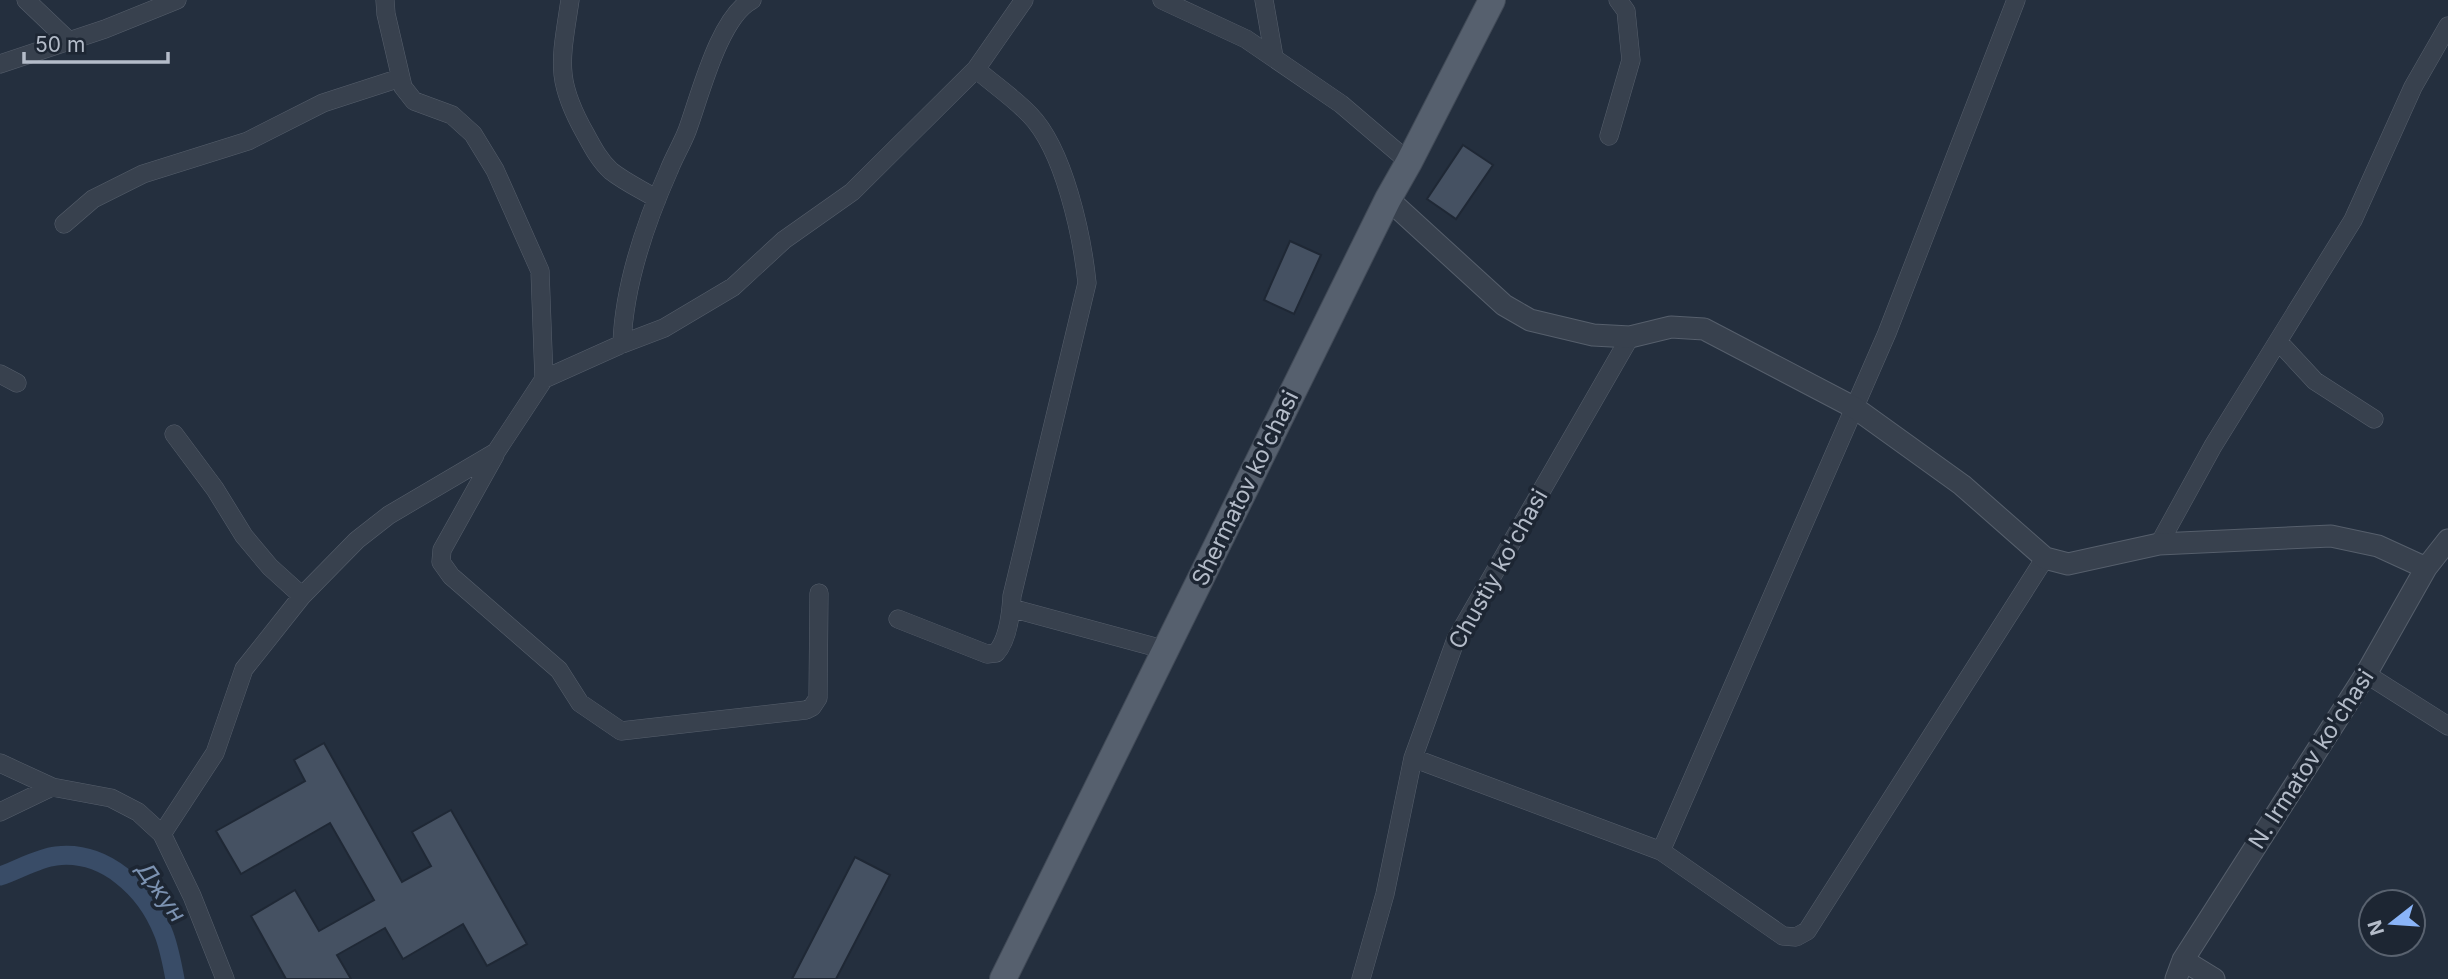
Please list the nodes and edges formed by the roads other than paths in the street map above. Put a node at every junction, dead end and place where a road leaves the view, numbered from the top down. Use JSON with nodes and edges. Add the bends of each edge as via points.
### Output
{"nodes":[{"id":1,"x":26,"y":0,"type":"edge"},
{"id":2,"x":177,"y":0,"type":"edge"},
{"id":3,"x":385,"y":0,"type":"edge"},
{"id":4,"x":570,"y":0,"type":"edge"},
{"id":5,"x":752,"y":0,"type":"edge"},
{"id":6,"x":1024,"y":0,"type":"edge"},
{"id":7,"x":1162,"y":0,"type":"edge"},
{"id":8,"x":1264,"y":0,"type":"edge"},
{"id":9,"x":1492,"y":0,"type":"edge"},
{"id":10,"x":1618,"y":0,"type":"edge"},
{"id":11,"x":2016,"y":0,"type":"edge"},
{"id":12,"x":2448,"y":26,"type":"edge"},
{"id":13,"x":69,"y":41,"type":"junction"},
{"id":14,"x":1274,"y":57,"type":"junction"},
{"id":15,"x":0,"y":64,"type":"edge"},
{"id":16,"x":976,"y":69,"type":"junction"},
{"id":17,"x":400,"y":78,"type":"junction"},
{"id":18,"x":1609,"y":136,"type":"dead end"},
{"id":19,"x":1409,"y":162,"type":"junction"},
{"id":20,"x":657,"y":199,"type":"junction"},
{"id":21,"x":1388,"y":199,"type":"junction"},
{"id":22,"x":64,"y":224,"type":"dead end"},
{"id":23,"x":1630,"y":337,"type":"junction"},
{"id":24,"x":2278,"y":341,"type":"junction"},
{"id":25,"x":622,"y":344,"type":"junction"},
{"id":26,"x":0,"y":373,"type":"edge"},
{"id":27,"x":544,"y":379,"type":"junction"},
{"id":28,"x":17,"y":383,"type":"dead end"},
{"id":29,"x":1855,"y":408,"type":"junction"},
{"id":30,"x":2374,"y":419,"type":"dead end"},
{"id":31,"x":174,"y":435,"type":"dead end"},
{"id":32,"x":496,"y":453,"type":"junction"},
{"id":33,"x":2448,"y":540,"type":"edge"},
{"id":34,"x":2159,"y":544,"type":"junction"},
{"id":35,"x":2045,"y":558,"type":"junction"},
{"id":36,"x":2426,"y":568,"type":"junction"},
{"id":37,"x":819,"y":593,"type":"dead end"},
{"id":38,"x":302,"y":596,"type":"junction"},
{"id":39,"x":1011,"y":608,"type":"junction"},
{"id":40,"x":898,"y":619,"type":"dead end"},
{"id":41,"x":1166,"y":650,"type":"junction"},
{"id":42,"x":2366,"y":674,"type":"junction"},
{"id":43,"x":2448,"y":726,"type":"edge"},
{"id":44,"x":1413,"y":758,"type":"junction"},
{"id":45,"x":0,"y":763,"type":"edge"},
{"id":46,"x":52,"y":787,"type":"junction"},
{"id":47,"x":0,"y":813,"type":"edge"},
{"id":48,"x":162,"y":834,"type":"junction"},
{"id":49,"x":1661,"y":851,"type":"junction"},
{"id":50,"x":2179,"y":970,"type":"edge"},
{"id":51,"x":225,"y":979,"type":"edge"},
{"id":52,"x":1003,"y":979,"type":"edge"},
{"id":53,"x":1361,"y":979,"type":"edge"},
{"id":54,"x":2214,"y":979,"type":"edge"}],
"edges":[{"from":1,"to":13,"type":"street"},
{"from":2,"to":13,"type":"street"},
{"from":3,"to":17,"type":"street"},
{"from":4,"to":20,"type":"street","via":[[561,77],[570,108],[597,156]]},
{"from":5,"to":20,"type":"street","via":[[730,21]]},
{"from":6,"to":16,"type":"street"},
{"from":7,"to":14,"type":"street"},
{"from":8,"to":14,"type":"street"},
{"from":9,"to":19,"type":"main road","name":"Shermatov ko'chasi"},
{"from":10,"to":18,"type":"street","via":[[1626,11],[1631,60]]},
{"from":11,"to":29,"type":"street"},
{"from":12,"to":24,"type":"street","via":[[2413,87],[2353,220]]},
{"from":13,"to":15,"type":"street"},
{"from":14,"to":19,"type":"street","via":[[1341,104]]},
{"from":16,"to":25,"type":"street","via":[[852,192],[784,240],[733,287],[664,328]]},
{"from":16,"to":39,"type":"street","via":[[1044,134],[1075,214],[1087,282]]},
{"from":17,"to":22,"type":"street","via":[[323,103],[248,141],[143,174],[93,199]]},
{"from":17,"to":27,"type":"street","via":[[414,101],[452,115],[473,134],[495,170],[540,271]]},
{"from":19,"to":21,"type":"main road","name":"Shermatov ko'chasi"},
{"from":20,"to":25,"type":"street","via":[[623,311]]},
{"from":21,"to":23,"type":"street","via":[[1504,305],[1530,320],[1593,335]]},
{"from":21,"to":41,"type":"main road","name":"Shermatov ko'chasi"},
{"from":23,"to":29,"type":"street","via":[[1671,327],[1704,329]]},
{"from":23,"to":44,"type":"street","name":"Chustiy ko'chasi","via":[[1456,639]]},
{"from":24,"to":30,"type":"street","via":[[2315,381]]},
{"from":24,"to":34,"type":"street"},
{"from":25,"to":27,"type":"street"},
{"from":26,"to":28,"type":"street"},
{"from":27,"to":32,"type":"street"},
{"from":29,"to":35,"type":"street","via":[[1962,485]]},
{"from":29,"to":49,"type":"street"},
{"from":31,"to":38,"type":"street","via":[[244,536]]},
{"from":32,"to":37,"type":"street","via":[[442,550],[442,562],[451,576],[559,670],[580,703],[621,731],[812,707],[818,698],[820,670]]},
{"from":32,"to":38,"type":"street","via":[[389,515],[356,540]]},
{"from":33,"to":36,"type":"street","name":"N. Irmatov ko'chasi"},
{"from":34,"to":35,"type":"street","via":[[2068,564]]},
{"from":34,"to":36,"type":"street","via":[[2331,536],[2378,546]]},
{"from":35,"to":49,"type":"street","via":[[1807,931],[1796,937],[1783,936]]},
{"from":36,"to":42,"type":"street","name":"N. Irmatov ko'chasi"},
{"from":38,"to":48,"type":"street","via":[[244,669],[215,753]]},
{"from":39,"to":40,"type":"street","via":[[1002,645],[991,654]]},
{"from":39,"to":41,"type":"street"},
{"from":41,"to":52,"type":"main road","name":"Shermatov ko'chasi"},
{"from":42,"to":43,"type":"street"},
{"from":42,"to":50,"type":"street","name":"N. Irmatov ko'chasi"},
{"from":44,"to":49,"type":"street"},
{"from":44,"to":53,"type":"street","name":"Chustiy ko'chasi","via":[[1385,894]]},
{"from":45,"to":46,"type":"street"},
{"from":46,"to":47,"type":"street"},
{"from":46,"to":48,"type":"street","via":[[111,799],[138,812]]},
{"from":48,"to":51,"type":"street"},
{"from":50,"to":54,"type":"street"}]}
